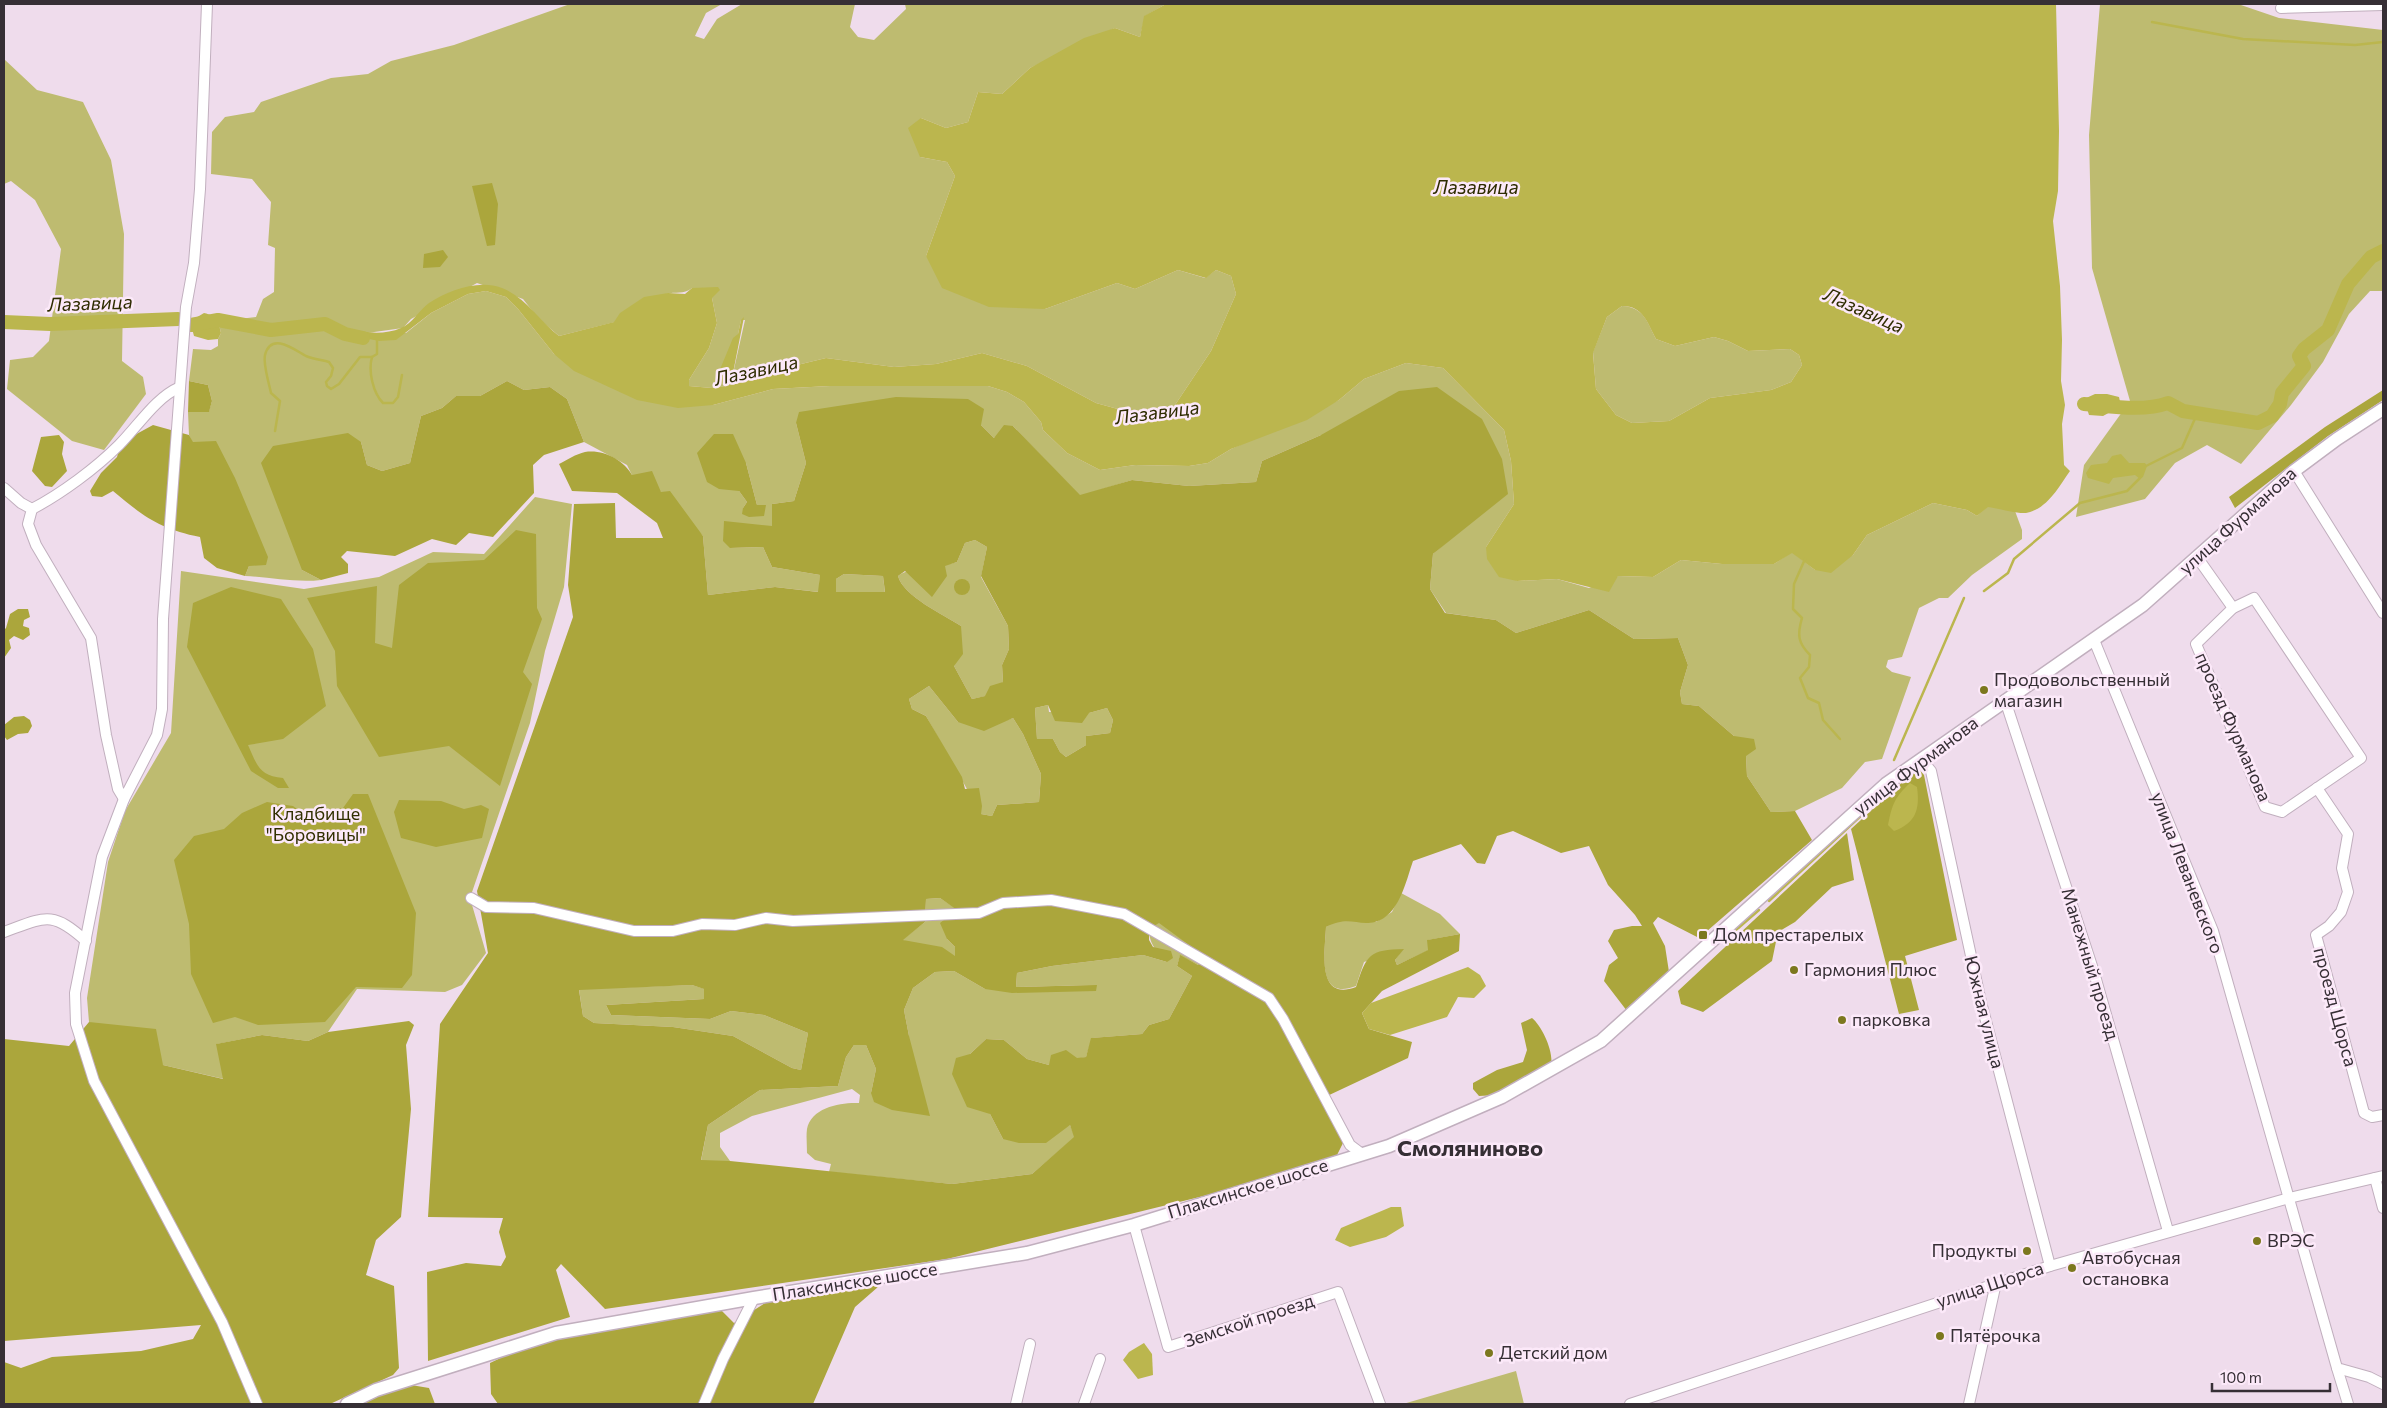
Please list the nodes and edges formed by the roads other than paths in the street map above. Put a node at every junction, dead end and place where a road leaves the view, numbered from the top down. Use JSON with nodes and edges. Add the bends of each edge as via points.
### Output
{"nodes":[{"id":1,"x":207,"y":4,"type":"edge"},
{"id":2,"x":2383,"y":5,"type":"edge"},
{"id":3,"x":2282,"y":8,"type":"dead end"},
{"id":4,"x":180,"y":387,"type":"junction"},
{"id":5,"x":2382,"y":413,"type":"edge"},
{"id":6,"x":2294,"y":471,"type":"junction"},
{"id":7,"x":4,"y":488,"type":"edge"},
{"id":8,"x":32,"y":509,"type":"junction"},
{"id":9,"x":2197,"y":557,"type":"junction"},
{"id":10,"x":2233,"y":608,"type":"junction"},
{"id":11,"x":2383,"y":614,"type":"edge"},
{"id":12,"x":2094,"y":640,"type":"junction"},
{"id":13,"x":2005,"y":700,"type":"junction"},
{"id":14,"x":1921,"y":759,"type":"junction"},
{"id":15,"x":2317,"y":788,"type":"junction"},
{"id":16,"x":124,"y":799,"type":"junction"},
{"id":17,"x":471,"y":898,"type":"dead end"},
{"id":18,"x":4,"y":932,"type":"edge"},
{"id":19,"x":86,"y":941,"type":"junction"},
{"id":20,"x":2383,"y":1115,"type":"edge"},
{"id":21,"x":1362,"y":1154,"type":"junction"},
{"id":22,"x":2379,"y":1177,"type":"edge"},
{"id":23,"x":2289,"y":1198,"type":"junction"},
{"id":24,"x":2383,"y":1208,"type":"edge"},
{"id":25,"x":1134,"y":1225,"type":"junction"},
{"id":26,"x":2168,"y":1231,"type":"junction"},
{"id":27,"x":2050,"y":1266,"type":"junction"},
{"id":28,"x":1996,"y":1283,"type":"junction"},
{"id":29,"x":754,"y":1298,"type":"junction"},
{"id":30,"x":1030,"y":1344,"type":"dead end"},
{"id":31,"x":1100,"y":1359,"type":"dead end"},
{"id":32,"x":2336,"y":1368,"type":"junction"},
{"id":33,"x":2383,"y":1384,"type":"edge"},
{"id":34,"x":257,"y":1404,"type":"edge"},
{"id":35,"x":347,"y":1404,"type":"edge"},
{"id":36,"x":704,"y":1404,"type":"edge"},
{"id":37,"x":1016,"y":1404,"type":"edge"},
{"id":38,"x":1084,"y":1404,"type":"edge"},
{"id":39,"x":1380,"y":1404,"type":"edge"},
{"id":40,"x":1630,"y":1404,"type":"edge"},
{"id":41,"x":1969,"y":1404,"type":"edge"},
{"id":42,"x":2348,"y":1404,"type":"edge"}],
"edges":[{"from":1,"to":4,"type":"street","via":[[200,189]]},
{"from":2,"to":3,"type":"street"},
{"from":4,"to":8,"type":"street","via":[[168,392],[118,446],[49,500]]},
{"from":4,"to":16,"type":"street","via":[[162,619],[162,709],[157,735]]},
{"from":5,"to":6,"type":"main road","name":"улица Фурманова"},
{"from":6,"to":9,"type":"main road","name":"улица Фурманова"},
{"from":6,"to":11,"type":"street"},
{"from":7,"to":8,"type":"street"},
{"from":8,"to":16,"type":"street","via":[[28,524],[36,545],[91,638],[106,735],[118,789]]},
{"from":9,"to":10,"type":"street"},
{"from":9,"to":12,"type":"main road","name":"улица Фурманова","via":[[2143,605]]},
{"from":10,"to":15,"type":"street","name":"проезд Фурманова","via":[[2254,598],[2361,758]]},
{"from":10,"to":15,"type":"street","name":"проезд Фурманова","via":[[2196,644],[2265,807],[2282,812]]},
{"from":12,"to":13,"type":"main road","name":"улица Фурманова"},
{"from":12,"to":23,"type":"street","name":"улица Леваневского","via":[[2213,931]]},
{"from":13,"to":14,"type":"main road","name":"улица Фурманова"},
{"from":13,"to":26,"type":"street","name":"Манежный проезд","via":[[2093,969]]},
{"from":14,"to":21,"type":"main road","name":"улица Фурманова","via":[[1879,791],[1601,1041],[1502,1097],[1427,1131]]},
{"from":14,"to":27,"type":"street","name":"Южная улица","via":[[1931,771],[1981,1002]]},
{"from":15,"to":20,"type":"street","name":"проезд Щорса","via":[[2348,834],[2342,868],[2348,892],[2341,912],[2316,935],[2364,1113],[2372,1117]]},
{"from":16,"to":19,"type":"street","via":[[102,857]]},
{"from":17,"to":21,"type":"street","via":[[486,907],[534,908],[634,931],[674,930],[702,924],[735,925],[766,918],[793,922],[979,913],[1002,903],[1052,900],[1124,914],[1269,998],[1350,1145]]},
{"from":18,"to":19,"type":"street","via":[[49,918],[67,924]]},
{"from":19,"to":34,"type":"street","via":[[75,992],[76,1024],[94,1081],[222,1322]]},
{"from":21,"to":25,"type":"main road","name":"Плаксинское шоссе"},
{"from":22,"to":23,"type":"street","name":"улица Щорса"},
{"from":22,"to":24,"type":"street"},
{"from":23,"to":26,"type":"street","name":"улица Щорса"},
{"from":23,"to":32,"type":"street","name":"улица Леваневского"},
{"from":25,"to":29,"type":"main road","name":"Плаксинское шоссе","via":[[1027,1253]]},
{"from":25,"to":39,"type":"street","name":"Земской проезд","via":[[1168,1347],[1338,1292]]},
{"from":26,"to":27,"type":"street","name":"улица Щорса"},
{"from":27,"to":28,"type":"street","name":"улица Щорса"},
{"from":28,"to":40,"type":"street","name":"улица Щорса"},
{"from":28,"to":41,"type":"street"},
{"from":29,"to":35,"type":"main road","name":"Плаксинское шоссе","via":[[556,1333],[376,1390]]},
{"from":29,"to":36,"type":"street"},
{"from":30,"to":37,"type":"street"},
{"from":31,"to":38,"type":"street"},
{"from":32,"to":33,"type":"street"},
{"from":32,"to":42,"type":"street","name":"улица Леваневского"}]}
